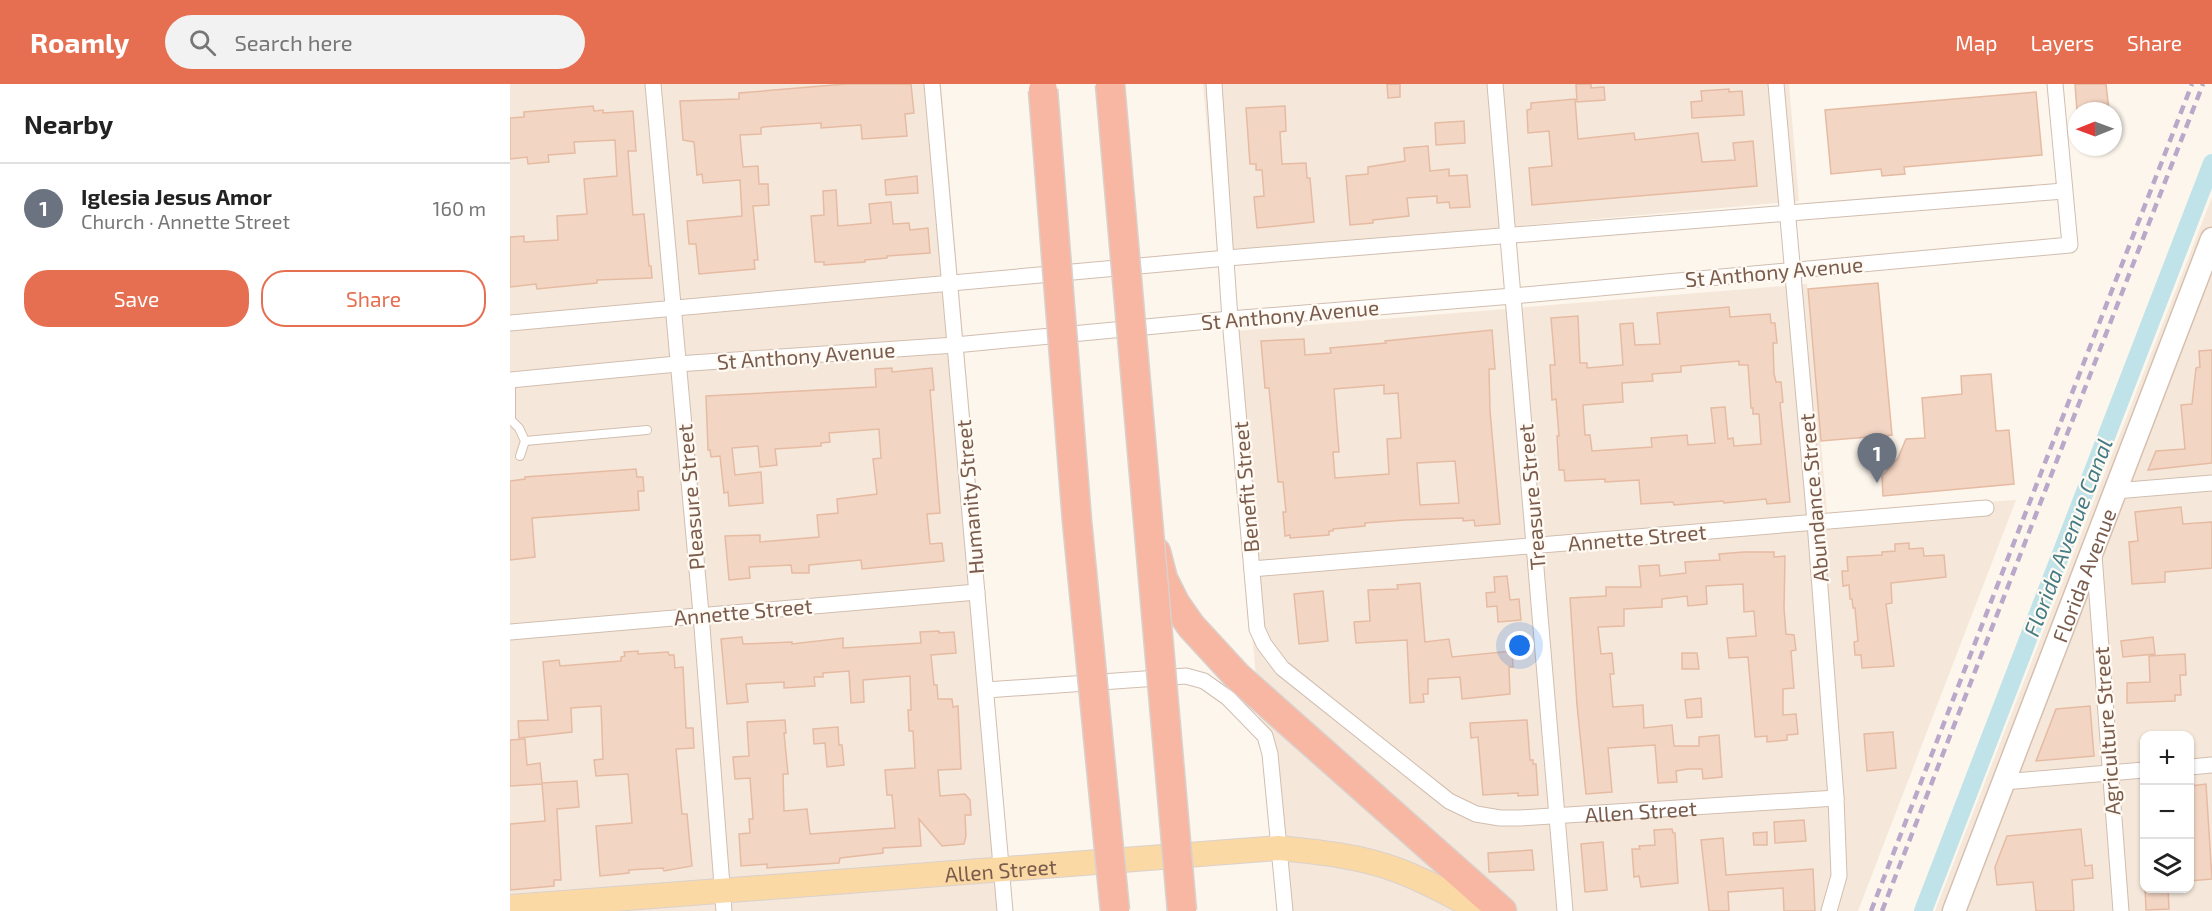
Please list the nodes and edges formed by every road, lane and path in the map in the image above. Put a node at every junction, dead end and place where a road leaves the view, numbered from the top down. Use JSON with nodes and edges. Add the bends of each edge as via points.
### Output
{"nodes":[{"id":1,"x":653,"y":84,"type":"edge"},
{"id":2,"x":932,"y":84,"type":"edge"},
{"id":3,"x":1042,"y":84,"type":"edge"},
{"id":4,"x":1110,"y":84,"type":"edge"},
{"id":5,"x":1214,"y":84,"type":"edge"},
{"id":6,"x":1495,"y":84,"type":"edge"},
{"id":7,"x":1776,"y":84,"type":"edge"},
{"id":8,"x":2055,"y":84,"type":"edge"},
{"id":9,"x":2064,"y":191,"type":"junction"},
{"id":10,"x":1788,"y":213,"type":"junction"},
{"id":11,"x":1508,"y":237,"type":"junction"},
{"id":12,"x":2212,"y":239,"type":"edge"},
{"id":13,"x":1227,"y":258,"type":"junction"},
{"id":14,"x":1793,"y":269,"type":"junction"},
{"id":15,"x":950,"y":282,"type":"junction"},
{"id":16,"x":1513,"y":296,"type":"junction"},
{"id":17,"x":673,"y":308,"type":"junction"},
{"id":18,"x":1230,"y":319,"type":"junction"},
{"id":19,"x":510,"y":323,"type":"edge"},
{"id":20,"x":956,"y":345,"type":"junction"},
{"id":21,"x":677,"y":364,"type":"junction"},
{"id":22,"x":510,"y":380,"type":"edge"},
{"id":23,"x":648,"y":430,"type":"dead end"},
{"id":24,"x":525,"y":441,"type":"junction"},
{"id":25,"x":520,"y":456,"type":"dead end"},
{"id":26,"x":2212,"y":483,"type":"edge"},
{"id":27,"x":2115,"y":491,"type":"junction"},
{"id":28,"x":1986,"y":508,"type":"dead end"},
{"id":29,"x":1815,"y":522,"type":"junction"},
{"id":30,"x":1150,"y":530,"type":"junction"},
{"id":31,"x":1535,"y":546,"type":"junction"},
{"id":32,"x":2093,"y":551,"type":"junction"},
{"id":33,"x":1252,"y":569,"type":"junction"},
{"id":34,"x":977,"y":592,"type":"junction"},
{"id":35,"x":701,"y":614,"type":"junction"},
{"id":36,"x":510,"y":632,"type":"edge"},
{"id":37,"x":986,"y":690,"type":"junction"},
{"id":38,"x":2212,"y":765,"type":"edge"},
{"id":39,"x":2194,"y":766,"type":"edge"},
{"id":40,"x":2140,"y":771,"type":"edge"},
{"id":41,"x":2109,"y":774,"type":"junction"},
{"id":42,"x":2003,"y":782,"type":"junction"},
{"id":43,"x":1836,"y":798,"type":"junction"},
{"id":44,"x":1449,"y":801,"type":"joint"},
{"id":45,"x":1558,"y":817,"type":"junction"},
{"id":46,"x":1279,"y":848,"type":"junction"},
{"id":47,"x":1001,"y":870,"type":"junction"},
{"id":48,"x":724,"y":901,"type":"edge"},
{"id":49,"x":510,"y":908,"type":"edge"},
{"id":50,"x":1005,"y":911,"type":"edge"},
{"id":51,"x":1115,"y":911,"type":"edge"},
{"id":52,"x":1182,"y":911,"type":"edge"},
{"id":53,"x":1285,"y":911,"type":"edge"},
{"id":54,"x":1480,"y":911,"type":"edge"},
{"id":55,"x":1502,"y":911,"type":"edge"},
{"id":56,"x":1565,"y":911,"type":"edge"},
{"id":57,"x":1829,"y":911,"type":"edge"},
{"id":58,"x":1954,"y":911,"type":"edge"},
{"id":59,"x":2121,"y":911,"type":"edge"}],
"edges":[{"from":1,"to":17,"type":"street","name":"Pleasure Street"},
{"from":2,"to":15,"type":"street","name":"Humanity Street"},
{"from":3,"to":51,"type":"highway","bridge":true,"via":[[1077,521]]},
{"from":4,"to":30,"type":"highway","bridge":true},
{"from":5,"to":13,"type":"street","name":"Benefit Street"},
{"from":6,"to":11,"type":"street","name":"Treasure Street"},
{"from":7,"to":10,"type":"street","name":"Abundance Street"},
{"from":8,"to":9,"type":"street"},
{"from":9,"to":10,"type":"street"},
{"from":9,"to":14,"type":"street","name":"St Anthony Avenue","via":[[2070,245]]},
{"from":10,"to":11,"type":"street"},
{"from":10,"to":14,"type":"street","name":"Abundance Street"},
{"from":11,"to":13,"type":"street"},
{"from":11,"to":16,"type":"street","name":"Treasure Street"},
{"from":12,"to":27,"type":"street","name":"Florida Avenue"},
{"from":13,"to":15,"type":"street"},
{"from":13,"to":18,"type":"street","name":"Benefit Street"},
{"from":14,"to":16,"type":"street","name":"St Anthony Avenue"},
{"from":14,"to":29,"type":"street","name":"Abundance Street"},
{"from":15,"to":17,"type":"street"},
{"from":15,"to":20,"type":"street","name":"Humanity Street"},
{"from":16,"to":18,"type":"street","name":"St Anthony Avenue"},
{"from":16,"to":31,"type":"street","name":"Treasure Street"},
{"from":17,"to":19,"type":"street"},
{"from":17,"to":21,"type":"street","name":"Pleasure Street"},
{"from":18,"to":20,"type":"street","name":"St Anthony Avenue"},
{"from":18,"to":33,"type":"street","name":"Benefit Street"},
{"from":20,"to":21,"type":"street","name":"St Anthony Avenue"},
{"from":20,"to":34,"type":"street","name":"Humanity Street"},
{"from":21,"to":22,"type":"street","name":"St Anthony Avenue"},
{"from":21,"to":35,"type":"street","name":"Pleasure Street"},
{"from":22,"to":24,"type":"lane","via":[[511,420]]},
{"from":23,"to":24,"type":"lane"},
{"from":24,"to":25,"type":"lane"},
{"from":26,"to":27,"type":"street"},
{"from":27,"to":32,"type":"street","name":"Florida Avenue"},
{"from":28,"to":29,"type":"street","name":"Annette Street"},
{"from":29,"to":31,"type":"street","name":"Annette Street"},
{"from":29,"to":43,"type":"street","name":"Abundance Street"},
{"from":30,"to":52,"type":"highway","bridge":true},
{"from":30,"to":55,"type":"highway","bridge":true,"via":[[1163,579],[1175,603],[1237,676]]},
{"from":31,"to":33,"type":"street","name":"Annette Street"},
{"from":31,"to":45,"type":"street","name":"Treasure Street"},
{"from":32,"to":41,"type":"street","name":"Agriculture Street"},
{"from":32,"to":42,"type":"street","name":"Florida Avenue"},
{"from":33,"to":44,"type":"street","name":"Benefit Street","via":[[1257,629],[1282,668]]},
{"from":34,"to":35,"type":"street","name":"Annette Street"},
{"from":34,"to":37,"type":"street","name":"Humanity Street"},
{"from":35,"to":36,"type":"street","name":"Annette Street"},
{"from":35,"to":48,"type":"street","name":"Pleasure Street"},
{"from":37,"to":46,"type":"street","via":[[1186,676],[1204,681],[1228,698],[1264,735],[1270,754]]},
{"from":37,"to":47,"type":"street","name":"Humanity Street"},
{"from":38,"to":39,"type":"street"},
{"from":40,"to":41,"type":"street"},
{"from":41,"to":42,"type":"street"},
{"from":41,"to":59,"type":"street","name":"Agriculture Street"},
{"from":42,"to":58,"type":"street","name":"Florida Avenue"},
{"from":43,"to":45,"type":"street","name":"Allen Street"},
{"from":43,"to":57,"type":"street","name":"Abundance Street","via":[[1839,876]]},
{"from":44,"to":45,"type":"street","name":"Allen Street","via":[[1476,814],[1500,818]]},
{"from":45,"to":56,"type":"street","name":"Treasure Street"},
{"from":46,"to":47,"type":"main road","name":"Allen Street"},
{"from":46,"to":53,"type":"street"},
{"from":46,"to":54,"type":"main road","name":"Allen Street","via":[[1340,855],[1397,870]]},
{"from":47,"to":48,"type":"main road","name":"Allen Street"},
{"from":47,"to":50,"type":"street","name":"Humanity Street"},
{"from":48,"to":49,"type":"main road","name":"Allen Street"}]}
